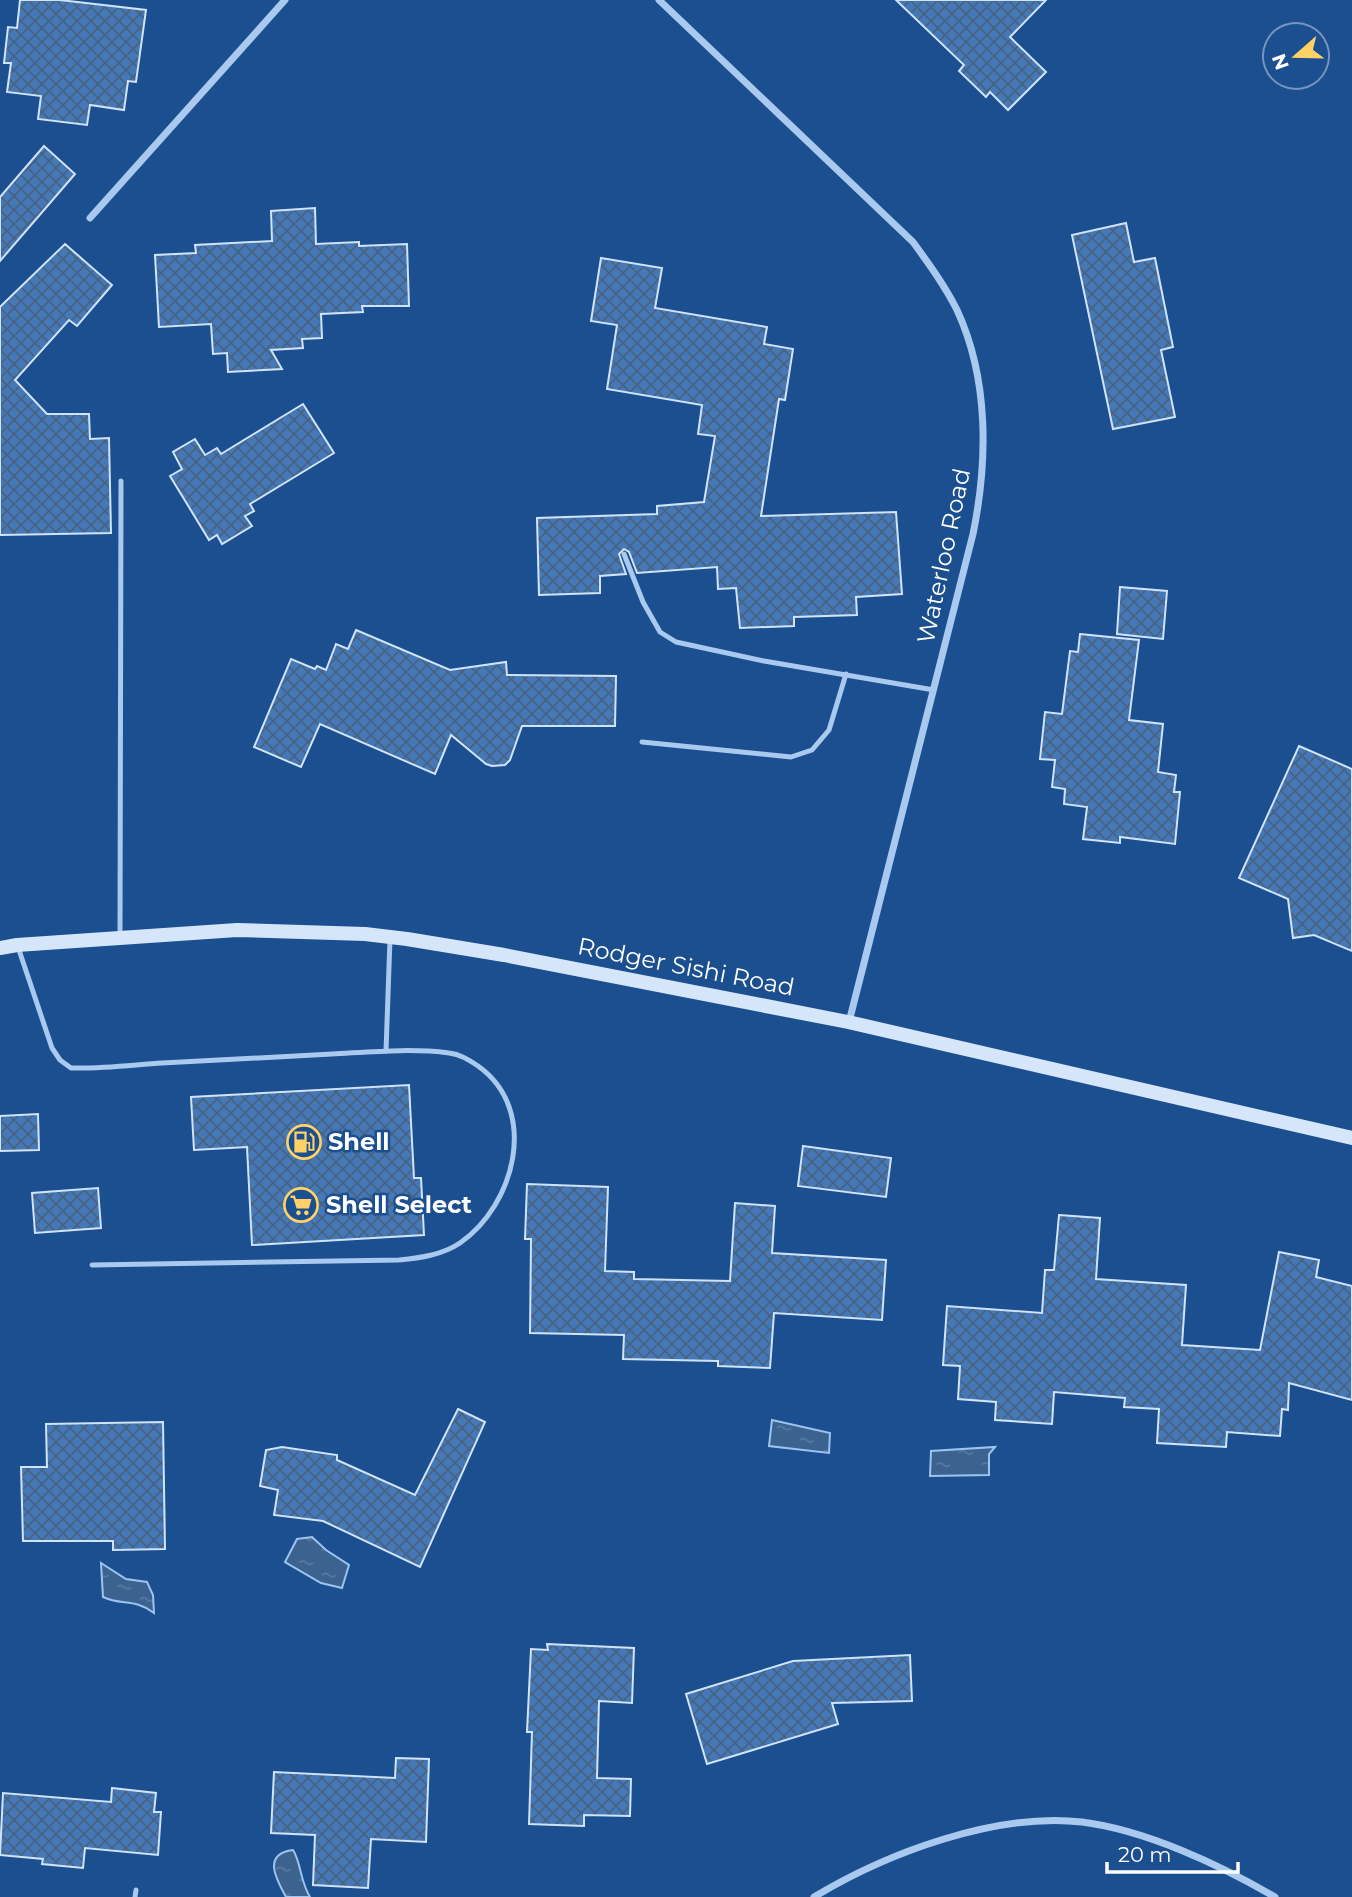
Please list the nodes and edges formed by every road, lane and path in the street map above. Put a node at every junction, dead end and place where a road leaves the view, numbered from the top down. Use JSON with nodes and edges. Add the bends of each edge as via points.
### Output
{"nodes":[{"id":1,"x":285,"y":0,"type":"edge"},
{"id":2,"x":659,"y":0,"type":"edge"},
{"id":3,"x":90,"y":218,"type":"dead end"},
{"id":4,"x":121,"y":481,"type":"dead end"},
{"id":5,"x":624,"y":554,"type":"dead end"},
{"id":6,"x":846,"y":674,"type":"junction"},
{"id":7,"x":934,"y":690,"type":"junction"},
{"id":8,"x":642,"y":742,"type":"dead end"},
{"id":9,"x":390,"y":937,"type":"junction"},
{"id":10,"x":120,"y":938,"type":"junction"},
{"id":11,"x":17,"y":945,"type":"junction"},
{"id":12,"x":0,"y":948,"type":"edge"},
{"id":13,"x":848,"y":1022,"type":"junction"},
{"id":14,"x":386,"y":1051,"type":"junction"},
{"id":15,"x":1352,"y":1138,"type":"edge"},
{"id":16,"x":92,"y":1265,"type":"dead end"},
{"id":17,"x":814,"y":1897,"type":"edge"},
{"id":18,"x":1275,"y":1897,"type":"edge"}],
"edges":[{"from":1,"to":3,"type":"street"},
{"from":2,"to":7,"type":"street","name":"Waterloo Road","via":[[913,242],[957,311],[981,399],[984,458],[981,497]]},
{"from":4,"to":10,"type":"lane"},
{"from":5,"to":6,"type":"lane","via":[[660,632],[676,642]]},
{"from":6,"to":7,"type":"lane"},
{"from":6,"to":8,"type":"lane","via":[[829,730],[812,750],[791,757]]},
{"from":7,"to":13,"type":"street","name":"Waterloo Road"},
{"from":9,"to":10,"type":"main road","name":"Rodger Sishi Road","via":[[237,930]]},
{"from":9,"to":13,"type":"main road","name":"Rodger Sishi Road"},
{"from":9,"to":14,"type":"lane"},
{"from":10,"to":11,"type":"main road","name":"Rodger Sishi Road"},
{"from":11,"to":12,"type":"main road","name":"Rodger Sishi Road"},
{"from":11,"to":14,"type":"lane","via":[[52,1048],[71,1068]]},
{"from":13,"to":15,"type":"main road","name":"Rodger Sishi Road"},
{"from":14,"to":16,"type":"lane","via":[[464,1057],[496,1082],[510,1107],[513,1162],[485,1221],[461,1242],[429,1256],[399,1261]]},
{"from":17,"to":18,"type":"street","via":[[918,1847],[1024,1822],[1080,1822],[1123,1830],[1171,1847]]}]}
